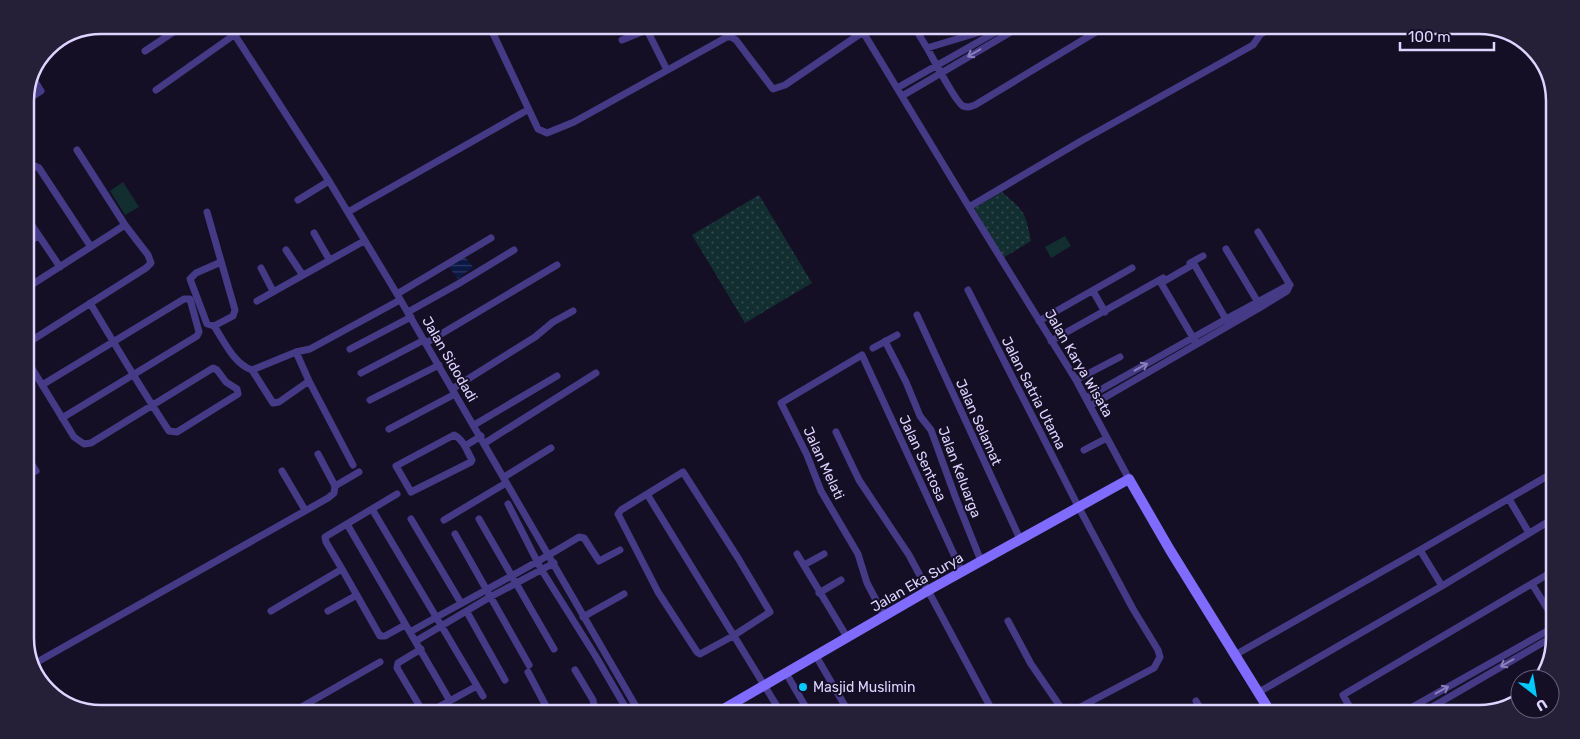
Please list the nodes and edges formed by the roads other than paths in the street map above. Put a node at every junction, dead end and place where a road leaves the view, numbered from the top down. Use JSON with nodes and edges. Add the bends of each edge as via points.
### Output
{"nodes":[{"id":1,"x":170,"y":34,"type":"edge"},
{"id":2,"x":493,"y":34,"type":"edge"},
{"id":3,"x":637,"y":34,"type":"edge"},
{"id":4,"x":651,"y":34,"type":"edge"},
{"id":5,"x":857,"y":34,"type":"edge"},
{"id":6,"x":865,"y":34,"type":"edge"},
{"id":7,"x":919,"y":34,"type":"edge"},
{"id":8,"x":973,"y":34,"type":"edge"},
{"id":9,"x":992,"y":34,"type":"edge"},
{"id":10,"x":1007,"y":34,"type":"edge"},
{"id":11,"x":1093,"y":34,"type":"edge"},
{"id":12,"x":1257,"y":34,"type":"edge"},
{"id":13,"x":234,"y":35,"type":"joint"},
{"id":14,"x":622,"y":40,"type":"dead end"},
{"id":15,"x":927,"y":48,"type":"junction"},
{"id":16,"x":145,"y":51,"type":"dead end"},
{"id":17,"x":937,"y":65,"type":"junction"},
{"id":18,"x":666,"y":70,"type":"junction"},
{"id":19,"x":942,"y":72,"type":"junction"},
{"id":20,"x":36,"y":83,"type":"edge"},
{"id":21,"x":897,"y":88,"type":"junction"},
{"id":22,"x":156,"y":90,"type":"dead end"},
{"id":23,"x":34,"y":95,"type":"edge"},
{"id":24,"x":902,"y":96,"type":"junction"},
{"id":25,"x":524,"y":112,"type":"dead end"},
{"id":26,"x":77,"y":150,"type":"dead end"},
{"id":27,"x":34,"y":166,"type":"edge"},
{"id":28,"x":328,"y":181,"type":"junction"},
{"id":29,"x":298,"y":200,"type":"dead end"},
{"id":30,"x":969,"y":207,"type":"junction"},
{"id":31,"x":207,"y":212,"type":"dead end"},
{"id":32,"x":348,"y":212,"type":"junction"},
{"id":33,"x":126,"y":225,"type":"junction"},
{"id":34,"x":34,"y":230,"type":"edge"},
{"id":35,"x":1258,"y":232,"type":"dead end"},
{"id":36,"x":314,"y":233,"type":"dead end"},
{"id":37,"x":38,"y":236,"type":"junction"},
{"id":38,"x":34,"y":238,"type":"edge"},
{"id":39,"x":492,"y":238,"type":"dead end"},
{"id":40,"x":364,"y":241,"type":"junction"},
{"id":41,"x":90,"y":247,"type":"junction"},
{"id":42,"x":1226,"y":249,"type":"dead end"},
{"id":43,"x":286,"y":250,"type":"dead end"},
{"id":44,"x":514,"y":250,"type":"dead end"},
{"id":45,"x":1203,"y":256,"type":"dead end"},
{"id":46,"x":329,"y":259,"type":"junction"},
{"id":47,"x":221,"y":262,"type":"junction"},
{"id":48,"x":556,"y":265,"type":"dead end"},
{"id":49,"x":60,"y":267,"type":"junction"},
{"id":50,"x":261,"y":268,"type":"dead end"},
{"id":51,"x":1132,"y":268,"type":"dead end"},
{"id":52,"x":302,"y":274,"type":"junction"},
{"id":53,"x":34,"y":283,"type":"edge"},
{"id":54,"x":968,"y":290,"type":"dead end"},
{"id":55,"x":273,"y":291,"type":"junction"},
{"id":56,"x":1093,"y":291,"type":"junction"},
{"id":57,"x":399,"y":297,"type":"junction"},
{"id":58,"x":257,"y":300,"type":"dead end"},
{"id":59,"x":90,"y":303,"type":"junction"},
{"id":60,"x":1260,"y":304,"type":"junction"},
{"id":61,"x":573,"y":311,"type":"dead end"},
{"id":62,"x":1105,"y":312,"type":"junction"},
{"id":63,"x":409,"y":314,"type":"junction"},
{"id":64,"x":917,"y":314,"type":"dead end"},
{"id":65,"x":1039,"y":321,"type":"junction"},
{"id":66,"x":1228,"y":322,"type":"junction"},
{"id":67,"x":214,"y":326,"type":"junction"},
{"id":68,"x":897,"y":335,"type":"dead end"},
{"id":69,"x":34,"y":338,"type":"edge"},
{"id":70,"x":885,"y":341,"type":"junction"},
{"id":71,"x":1051,"y":341,"type":"junction"},
{"id":72,"x":1195,"y":341,"type":"junction"},
{"id":73,"x":114,"y":342,"type":"junction"},
{"id":74,"x":425,"y":342,"type":"junction"},
{"id":75,"x":873,"y":348,"type":"dead end"},
{"id":76,"x":350,"y":349,"type":"dead end"},
{"id":77,"x":296,"y":352,"type":"junction"},
{"id":78,"x":862,"y":355,"type":"joint"},
{"id":79,"x":1120,"y":357,"type":"dead end"},
{"id":80,"x":439,"y":365,"type":"junction"},
{"id":81,"x":252,"y":370,"type":"junction"},
{"id":82,"x":34,"y":372,"type":"edge"},
{"id":83,"x":361,"y":373,"type":"dead end"},
{"id":84,"x":596,"y":373,"type":"dead end"},
{"id":85,"x":134,"y":374,"type":"junction"},
{"id":86,"x":557,"y":376,"type":"dead end"},
{"id":87,"x":1076,"y":380,"type":"junction"},
{"id":88,"x":309,"y":381,"type":"junction"},
{"id":89,"x":42,"y":385,"type":"junction"},
{"id":90,"x":454,"y":391,"type":"junction"},
{"id":91,"x":1086,"y":398,"type":"junction"},
{"id":92,"x":370,"y":400,"type":"dead end"},
{"id":93,"x":153,"y":404,"type":"junction"},
{"id":94,"x":1090,"y":406,"type":"junction"},
{"id":95,"x":62,"y":418,"type":"junction"},
{"id":96,"x":474,"y":425,"type":"junction"},
{"id":97,"x":389,"y":429,"type":"dead end"},
{"id":98,"x":836,"y":432,"type":"dead end"},
{"id":99,"x":1107,"y":438,"type":"junction"},
{"id":100,"x":483,"y":439,"type":"junction"},
{"id":101,"x":465,"y":446,"type":"junction"},
{"id":102,"x":551,"y":448,"type":"dead end"},
{"id":103,"x":1084,"y":450,"type":"dead end"},
{"id":104,"x":318,"y":454,"type":"dead end"},
{"id":105,"x":353,"y":465,"type":"dead end"},
{"id":106,"x":34,"y":468,"type":"edge"},
{"id":107,"x":36,"y":471,"type":"dead end"},
{"id":108,"x":282,"y":471,"type":"dead end"},
{"id":109,"x":359,"y":472,"type":"dead end"},
{"id":110,"x":1546,"y":477,"type":"edge"},
{"id":111,"x":1130,"y":479,"type":"junction"},
{"id":112,"x":505,"y":480,"type":"junction"},
{"id":113,"x":335,"y":486,"type":"junction"},
{"id":114,"x":397,"y":494,"type":"dead end"},
{"id":115,"x":647,"y":494,"type":"junction"},
{"id":116,"x":1508,"y":499,"type":"junction"},
{"id":117,"x":508,"y":504,"type":"dead end"},
{"id":118,"x":1078,"y":506,"type":"junction"},
{"id":119,"x":372,"y":509,"type":"junction"},
{"id":120,"x":305,"y":510,"type":"junction"},
{"id":121,"x":412,"y":519,"type":"dead end"},
{"id":122,"x":479,"y":519,"type":"dead end"},
{"id":123,"x":444,"y":520,"type":"dead end"},
{"id":124,"x":1546,"y":523,"type":"edge"},
{"id":125,"x":347,"y":524,"type":"junction"},
{"id":126,"x":1529,"y":533,"type":"junction"},
{"id":127,"x":455,"y":534,"type":"dead end"},
{"id":128,"x":1020,"y":539,"type":"junction"},
{"id":129,"x":620,"y":550,"type":"dead end"},
{"id":130,"x":1420,"y":550,"type":"junction"},
{"id":131,"x":797,"y":554,"type":"dead end"},
{"id":132,"x":824,"y":554,"type":"dead end"},
{"id":133,"x":550,"y":555,"type":"junction"},
{"id":134,"x":981,"y":560,"type":"junction"},
{"id":135,"x":554,"y":563,"type":"junction"},
{"id":136,"x":804,"y":565,"type":"junction"},
{"id":137,"x":540,"y":566,"type":"junction"},
{"id":138,"x":342,"y":569,"type":"junction"},
{"id":139,"x":962,"y":572,"type":"junction"},
{"id":140,"x":512,"y":575,"type":"junction"},
{"id":141,"x":1546,"y":575,"type":"edge"},
{"id":142,"x":841,"y":580,"type":"dead end"},
{"id":143,"x":516,"y":583,"type":"junction"},
{"id":144,"x":1532,"y":584,"type":"junction"},
{"id":145,"x":1442,"y":586,"type":"junction"},
{"id":146,"x":486,"y":590,"type":"junction"},
{"id":147,"x":929,"y":590,"type":"junction"},
{"id":148,"x":819,"y":593,"type":"junction"},
{"id":149,"x":357,"y":594,"type":"junction"},
{"id":150,"x":624,"y":594,"type":"dead end"},
{"id":151,"x":490,"y":597,"type":"junction"},
{"id":152,"x":461,"y":603,"type":"junction"},
{"id":153,"x":1546,"y":607,"type":"edge"},
{"id":154,"x":271,"y":611,"type":"dead end"},
{"id":155,"x":328,"y":612,"type":"dead end"},
{"id":156,"x":467,"y":612,"type":"junction"},
{"id":157,"x":436,"y":617,"type":"junction"},
{"id":158,"x":583,"y":617,"type":"junction"},
{"id":159,"x":885,"y":617,"type":"junction"},
{"id":160,"x":1008,"y":621,"type":"dead end"},
{"id":161,"x":405,"y":625,"type":"junction"},
{"id":162,"x":441,"y":626,"type":"junction"},
{"id":163,"x":410,"y":632,"type":"junction"},
{"id":164,"x":1546,"y":632,"type":"edge"},
{"id":165,"x":733,"y":636,"type":"junction"},
{"id":166,"x":846,"y":637,"type":"junction"},
{"id":167,"x":416,"y":641,"type":"junction"},
{"id":168,"x":1546,"y":641,"type":"edge"},
{"id":169,"x":420,"y":649,"type":"junction"},
{"id":170,"x":554,"y":649,"type":"dead end"},
{"id":171,"x":1235,"y":655,"type":"junction"},
{"id":172,"x":816,"y":656,"type":"junction"},
{"id":173,"x":37,"y":660,"type":"edge"},
{"id":174,"x":380,"y":662,"type":"dead end"},
{"id":175,"x":575,"y":670,"type":"dead end"},
{"id":176,"x":786,"y":673,"type":"junction"},
{"id":177,"x":506,"y":680,"type":"dead end"},
{"id":178,"x":477,"y":686,"type":"junction"},
{"id":179,"x":764,"y":686,"type":"junction"},
{"id":180,"x":1259,"y":692,"type":"junction"},
{"id":181,"x":483,"y":696,"type":"dead end"},
{"id":182,"x":450,"y":701,"type":"junction"},
{"id":183,"x":1196,"y":701,"type":"dead end"},
{"id":184,"x":305,"y":705,"type":"edge"},
{"id":185,"x":419,"y":705,"type":"edge"},
{"id":186,"x":442,"y":705,"type":"edge"},
{"id":187,"x":546,"y":705,"type":"edge"},
{"id":188,"x":594,"y":705,"type":"edge"},
{"id":189,"x":624,"y":705,"type":"edge"},
{"id":190,"x":635,"y":705,"type":"edge"},
{"id":191,"x":731,"y":705,"type":"edge"},
{"id":192,"x":776,"y":705,"type":"edge"},
{"id":193,"x":805,"y":705,"type":"edge"},
{"id":194,"x":845,"y":705,"type":"edge"},
{"id":195,"x":989,"y":705,"type":"edge"},
{"id":196,"x":1059,"y":705,"type":"edge"},
{"id":197,"x":1084,"y":705,"type":"edge"},
{"id":198,"x":1198,"y":705,"type":"edge"},
{"id":199,"x":1266,"y":705,"type":"edge"},
{"id":200,"x":1348,"y":705,"type":"edge"},
{"id":201,"x":1416,"y":705,"type":"edge"},
{"id":202,"x":1435,"y":705,"type":"edge"}],
"edges":[{"from":1,"to":16,"type":"street"},
{"from":2,"to":18,"type":"street","via":[[538,129],[544,133],[574,122]]},
{"from":3,"to":14,"type":"street"},
{"from":4,"to":18,"type":"street"},
{"from":5,"to":18,"type":"street","via":[[777,88],[770,87],[731,37]]},
{"from":6,"to":21,"type":"street","name":"Jalan Karya Wisata"},
{"from":7,"to":15,"type":"street"},
{"from":8,"to":15,"type":"street"},
{"from":9,"to":17,"type":"street"},
{"from":10,"to":19,"type":"street","one_way":true},
{"from":11,"to":19,"type":"street","via":[[968,108],[959,103]]},
{"from":12,"to":30,"type":"street","via":[[1253,45],[1081,140]]},
{"from":13,"to":22,"type":"street"},
{"from":13,"to":28,"type":"street","name":"Jalan Sidodadi"},
{"from":15,"to":17,"type":"street"},
{"from":17,"to":19,"type":"street"},
{"from":17,"to":21,"type":"street"},
{"from":19,"to":24,"type":"street"},
{"from":20,"to":23,"type":"street","via":[[41,91]]},
{"from":21,"to":24,"type":"street","name":"Jalan Karya Wisata"},
{"from":24,"to":30,"type":"street","name":"Jalan Karya Wisata"},
{"from":25,"to":32,"type":"street"},
{"from":26,"to":33,"type":"street"},
{"from":27,"to":41,"type":"street","via":[[39,168]]},
{"from":28,"to":29,"type":"street"},
{"from":28,"to":32,"type":"street","name":"Jalan Sidodadi"},
{"from":30,"to":65,"type":"street","name":"Jalan Karya Wisata"},
{"from":31,"to":47,"type":"street"},
{"from":32,"to":40,"type":"street","name":"Jalan Sidodadi"},
{"from":33,"to":41,"type":"street"},
{"from":33,"to":59,"type":"street","via":[[148,255],[150,266]]},
{"from":34,"to":37,"type":"street"},
{"from":35,"to":60,"type":"street","via":[[1290,285]]},
{"from":36,"to":46,"type":"street"},
{"from":37,"to":38,"type":"street"},
{"from":37,"to":49,"type":"street"},
{"from":39,"to":57,"type":"street"},
{"from":40,"to":46,"type":"street"},
{"from":40,"to":57,"type":"street","name":"Jalan Sidodadi"},
{"from":41,"to":49,"type":"street"},
{"from":42,"to":60,"type":"street"},
{"from":43,"to":52,"type":"street"},
{"from":44,"to":63,"type":"street"},
{"from":45,"to":62,"type":"street"},
{"from":46,"to":52,"type":"street"},
{"from":47,"to":67,"type":"street","via":[[235,310],[233,316]]},
{"from":47,"to":67,"type":"street","via":[[190,279],[205,320]]},
{"from":48,"to":74,"type":"street"},
{"from":49,"to":53,"type":"street"},
{"from":50,"to":55,"type":"street"},
{"from":51,"to":56,"type":"street"},
{"from":52,"to":55,"type":"street"},
{"from":54,"to":118,"type":"street","name":"Jalan Satria Utama"},
{"from":55,"to":58,"type":"street"},
{"from":56,"to":62,"type":"street"},
{"from":56,"to":65,"type":"street"},
{"from":57,"to":63,"type":"street","name":"Jalan Sidodadi"},
{"from":57,"to":77,"type":"street","via":[[310,349]]},
{"from":59,"to":69,"type":"street"},
{"from":59,"to":73,"type":"street"},
{"from":60,"to":66,"type":"street"},
{"from":61,"to":90,"type":"street"},
{"from":62,"to":71,"type":"street"},
{"from":63,"to":74,"type":"street","name":"Jalan Sidodadi"},
{"from":63,"to":76,"type":"street"},
{"from":64,"to":128,"type":"street","name":"Jalan Selamat"},
{"from":65,"to":71,"type":"street","name":"Jalan Karya Wisata"},
{"from":66,"to":72,"type":"street"},
{"from":66,"to":72,"type":"street","via":[[1194,264],[1160,283]]},
{"from":67,"to":81,"type":"street","via":[[239,362]]},
{"from":68,"to":70,"type":"street"},
{"from":70,"to":75,"type":"street"},
{"from":70,"to":134,"type":"street","name":"Jalan Keluarga","via":[[920,416],[931,430]]},
{"from":71,"to":87,"type":"street","name":"Jalan Karya Wisata"},
{"from":91,"to":72,"type":"street","one_way":true},
{"from":72,"to":94,"type":"street"},
{"from":73,"to":85,"type":"street"},
{"from":73,"to":85,"type":"street","via":[[184,299],[190,299],[199,332],[197,336]]},
{"from":73,"to":89,"type":"street"},
{"from":74,"to":80,"type":"street","name":"Jalan Sidodadi"},
{"from":74,"to":83,"type":"street"},
{"from":77,"to":81,"type":"street"},
{"from":77,"to":88,"type":"street"},
{"from":78,"to":139,"type":"street","name":"Jalan Sentosa"},
{"from":78,"to":159,"type":"street","name":"Jalan Melati","via":[[781,403],[821,491],[858,554],[867,583]]},
{"from":79,"to":87,"type":"street"},
{"from":80,"to":90,"type":"street","name":"Jalan Sidodadi"},
{"from":80,"to":92,"type":"street"},
{"from":81,"to":88,"type":"street","via":[[273,403]]},
{"from":82,"to":89,"type":"street"},
{"from":84,"to":100,"type":"street"},
{"from":85,"to":93,"type":"street"},
{"from":85,"to":95,"type":"street"},
{"from":86,"to":96,"type":"street"},
{"from":87,"to":91,"type":"street","name":"Jalan Karya Wisata"},
{"from":88,"to":105,"type":"street"},
{"from":89,"to":95,"type":"street"},
{"from":90,"to":96,"type":"street","name":"Jalan Sidodadi"},
{"from":90,"to":97,"type":"street"},
{"from":91,"to":94,"type":"street","name":"Jalan Karya Wisata"},
{"from":93,"to":93,"type":"street","via":[[168,430],[175,433],[238,393],[213,368]]},
{"from":93,"to":95,"type":"street","via":[[88,444],[78,441]]},
{"from":94,"to":99,"type":"street","name":"Jalan Karya Wisata"},
{"from":96,"to":100,"type":"street","name":"Jalan Sidodadi"},
{"from":98,"to":147,"type":"street","via":[[859,480]]},
{"from":99,"to":103,"type":"street"},
{"from":99,"to":111,"type":"street","name":"Jalan Karya Wisata"},
{"from":100,"to":101,"type":"street"},
{"from":100,"to":112,"type":"street","name":"Jalan Sidodadi"},
{"from":101,"to":101,"type":"street","via":[[454,435],[396,466],[411,492],[471,462]]},
{"from":102,"to":112,"type":"street"},
{"from":104,"to":113,"type":"street"},
{"from":106,"to":107,"type":"street"},
{"from":108,"to":120,"type":"street"},
{"from":109,"to":113,"type":"street"},
{"from":110,"to":116,"type":"street"},
{"from":111,"to":118,"type":"street","name":"Jalan Eka Surya"},
{"from":111,"to":171,"type":"street","name":"Jalan Karya Wisata"},
{"from":112,"to":123,"type":"street"},
{"from":112,"to":133,"type":"street","name":"Jalan Sidodadi"},
{"from":113,"to":120,"type":"street","via":[[332,495]]},
{"from":114,"to":119,"type":"street"},
{"from":115,"to":165,"type":"street"},
{"from":115,"to":165,"type":"street","via":[[618,514],[658,592],[696,652],[700,654]]},
{"from":115,"to":165,"type":"street","via":[[683,472],[769,609],[769,614]]},
{"from":116,"to":126,"type":"street"},
{"from":116,"to":130,"type":"street"},
{"from":117,"to":137,"type":"street"},
{"from":118,"to":128,"type":"street","name":"Jalan Eka Surya"},
{"from":118,"to":197,"type":"street","name":"Jalan Satria Utama","via":[[1160,657],[1154,668]]},
{"from":119,"to":125,"type":"street"},
{"from":119,"to":157,"type":"street"},
{"from":120,"to":173,"type":"street"},
{"from":121,"to":152,"type":"street"},
{"from":122,"to":140,"type":"street"},
{"from":124,"to":126,"type":"street"},
{"from":125,"to":138,"type":"street","via":[[325,539]]},
{"from":125,"to":161,"type":"street"},
{"from":126,"to":145,"type":"street"},
{"from":127,"to":146,"type":"street"},
{"from":128,"to":134,"type":"street","name":"Jalan Eka Surya"},
{"from":129,"to":133,"type":"street","via":[[600,561],[582,536]]},
{"from":130,"to":145,"type":"street"},
{"from":130,"to":171,"type":"street"},
{"from":131,"to":136,"type":"street"},
{"from":132,"to":136,"type":"street"},
{"from":133,"to":135,"type":"street","name":"Jalan Sidodadi"},
{"from":133,"to":137,"type":"street"},
{"from":134,"to":139,"type":"street","name":"Jalan Eka Surya"},
{"from":135,"to":137,"type":"street"},
{"from":135,"to":158,"type":"street","name":"Jalan Sidodadi"},
{"from":136,"to":148,"type":"street"},
{"from":137,"to":140,"type":"street"},
{"from":137,"to":143,"type":"street"},
{"from":137,"to":189,"type":"street"},
{"from":138,"to":149,"type":"street"},
{"from":138,"to":154,"type":"street"},
{"from":139,"to":147,"type":"street","name":"Jalan Eka Surya"},
{"from":140,"to":143,"type":"street"},
{"from":140,"to":146,"type":"street"},
{"from":141,"to":144,"type":"street"},
{"from":142,"to":148,"type":"street"},
{"from":143,"to":151,"type":"street"},
{"from":143,"to":170,"type":"street"},
{"from":144,"to":153,"type":"street"},
{"from":144,"to":200,"type":"street","via":[[1343,694]]},
{"from":145,"to":180,"type":"street"},
{"from":146,"to":151,"type":"street"},
{"from":146,"to":152,"type":"street"},
{"from":147,"to":159,"type":"street","name":"Jalan Eka Surya"},
{"from":147,"to":195,"type":"street"},
{"from":148,"to":166,"type":"street"},
{"from":149,"to":155,"type":"street"},
{"from":149,"to":161,"type":"street","via":[[380,636]]},
{"from":150,"to":158,"type":"street"},
{"from":151,"to":156,"type":"street"},
{"from":151,"to":187,"type":"street"},
{"from":152,"to":157,"type":"street"},
{"from":156,"to":162,"type":"street"},
{"from":156,"to":177,"type":"street"},
{"from":157,"to":162,"type":"street"},
{"from":157,"to":163,"type":"street"},
{"from":158,"to":190,"type":"street","name":"Jalan Sidodadi"},
{"from":159,"to":166,"type":"street","name":"Jalan Eka Surya"},
{"from":160,"to":196,"type":"street","via":[[1031,664]]},
{"from":161,"to":163,"type":"street"},
{"from":162,"to":167,"type":"street"},
{"from":162,"to":178,"type":"street"},
{"from":163,"to":167,"type":"street"},
{"from":201,"to":164,"type":"street","one_way":true},
{"from":165,"to":179,"type":"street"},
{"from":166,"to":172,"type":"street","name":"Jalan Eka Surya"},
{"from":167,"to":169,"type":"street"},
{"from":168,"to":202,"type":"street","one_way":true},
{"from":169,"to":182,"type":"street"},
{"from":169,"to":185,"type":"street","via":[[398,663],[397,668]]},
{"from":171,"to":180,"type":"street","name":"Jalan Karya Wisata"},
{"from":172,"to":176,"type":"street","name":"Jalan Eka Surya"},
{"from":172,"to":194,"type":"street"},
{"from":174,"to":184,"type":"street"},
{"from":175,"to":188,"type":"street"},
{"from":176,"to":179,"type":"street","name":"Jalan Eka Surya"},
{"from":176,"to":193,"type":"street"},
{"from":178,"to":181,"type":"street"},
{"from":178,"to":182,"type":"street"},
{"from":179,"to":191,"type":"street","name":"Jalan Eka Surya"},
{"from":179,"to":192,"type":"street"},
{"from":180,"to":199,"type":"street","name":"Jalan Karya Wisata"},
{"from":182,"to":186,"type":"street"},
{"from":183,"to":198,"type":"street"}]}
